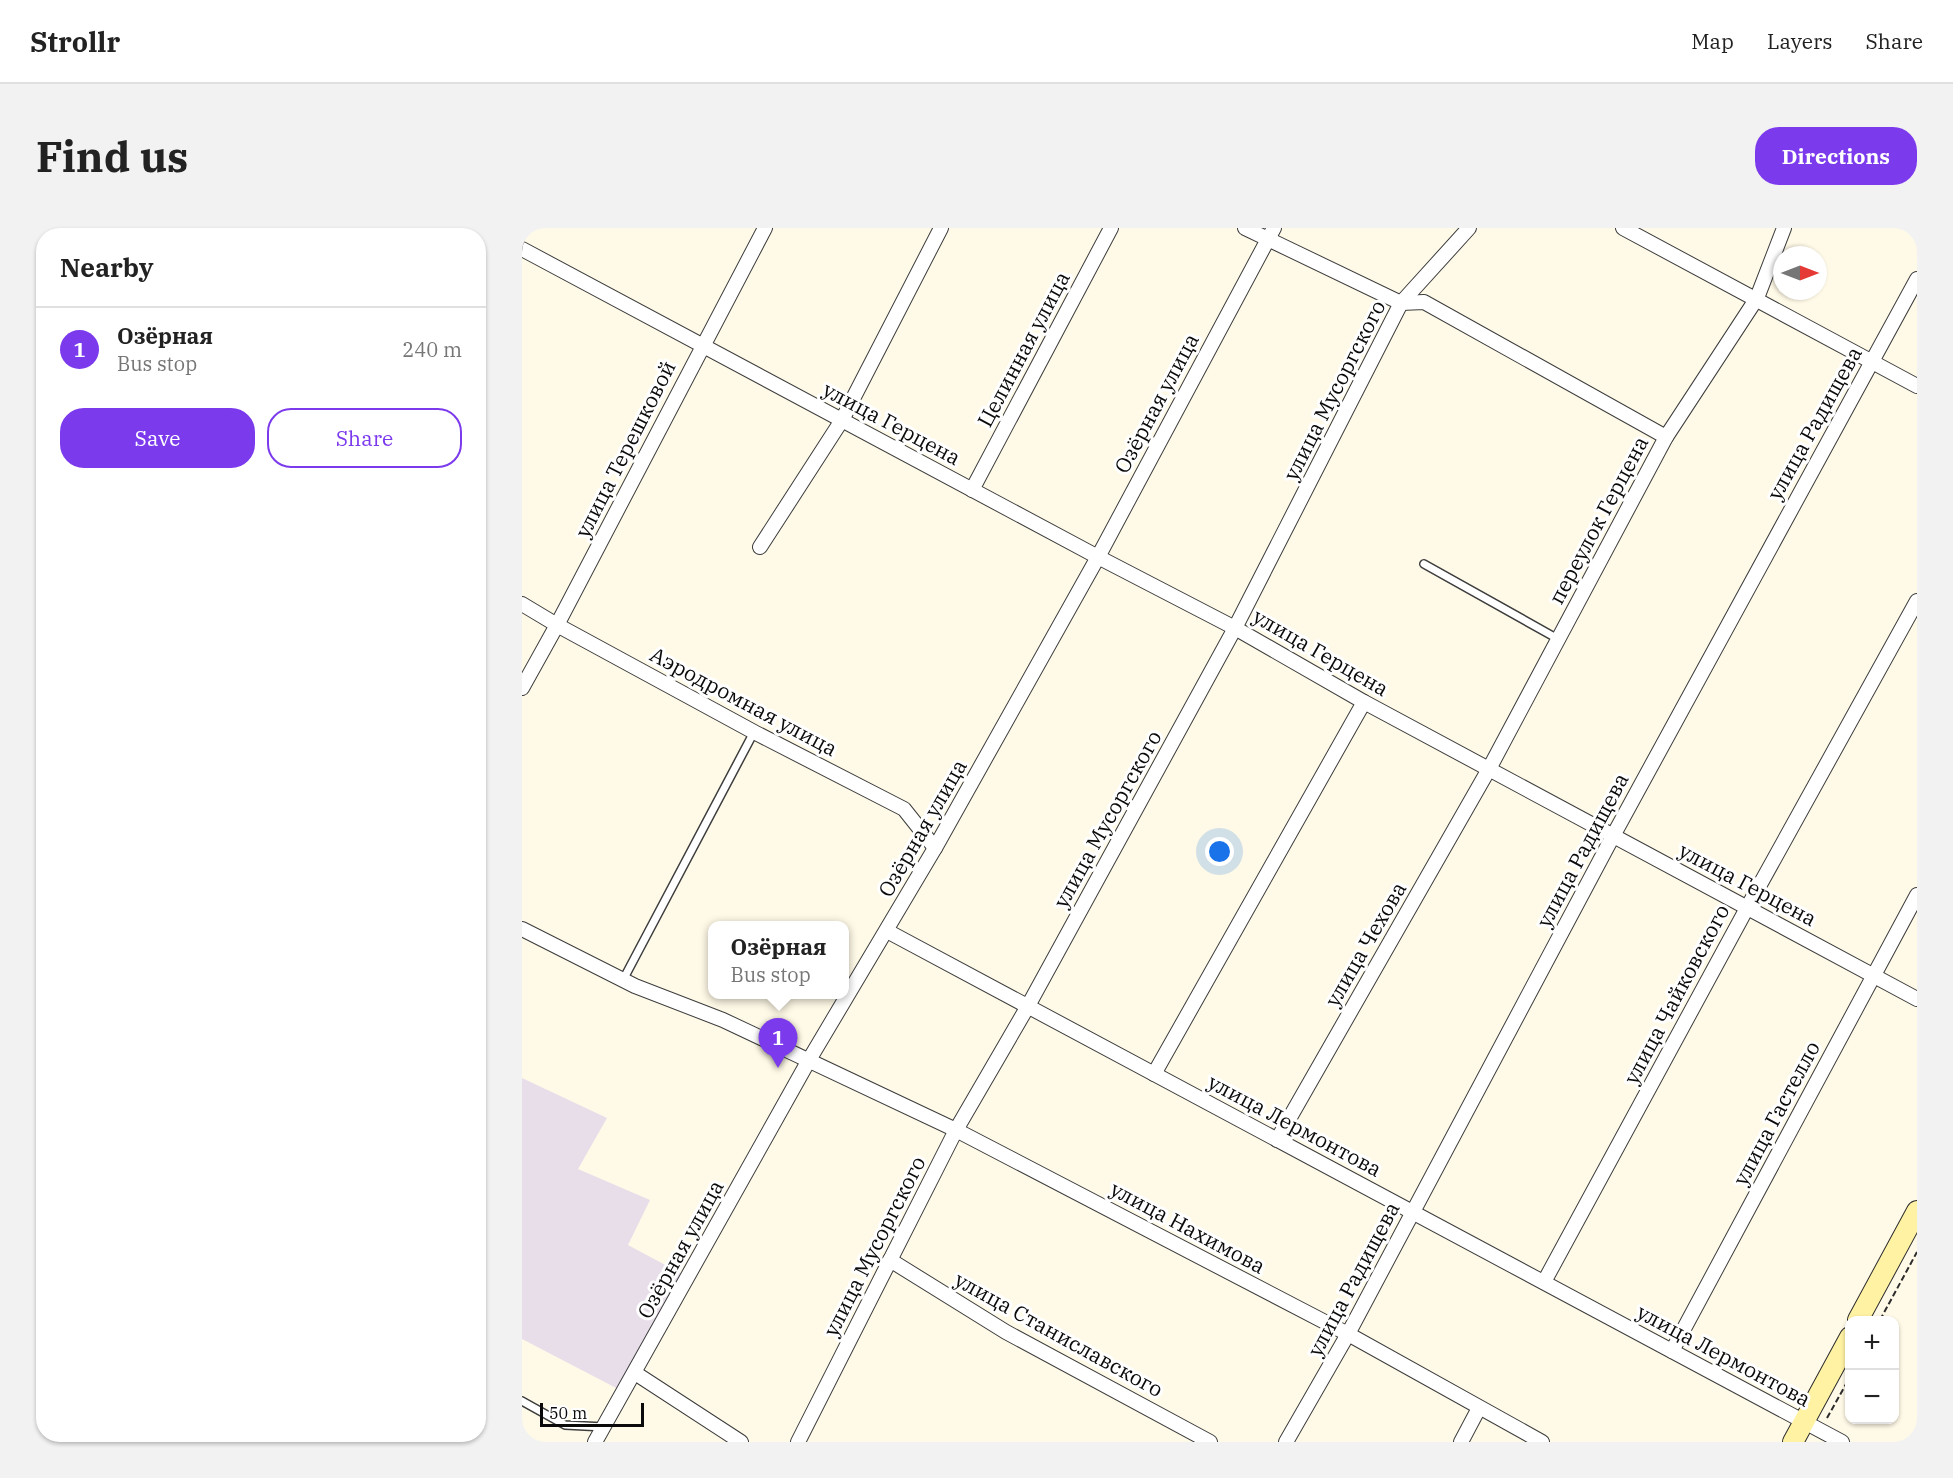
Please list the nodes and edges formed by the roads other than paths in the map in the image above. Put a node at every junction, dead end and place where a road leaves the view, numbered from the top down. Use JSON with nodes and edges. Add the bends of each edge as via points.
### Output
{"nodes":[{"id":1,"x":765,"y":228,"type":"edge"},
{"id":2,"x":941,"y":228,"type":"edge"},
{"id":3,"x":1111,"y":228,"type":"edge"},
{"id":4,"x":1245,"y":228,"type":"edge"},
{"id":5,"x":1469,"y":228,"type":"edge"},
{"id":6,"x":1623,"y":228,"type":"edge"},
{"id":7,"x":1784,"y":228,"type":"edge"},
{"id":8,"x":1270,"y":234,"type":"edge"},
{"id":9,"x":522,"y":249,"type":"edge"},
{"id":10,"x":1917,"y":279,"type":"edge"},
{"id":11,"x":1756,"y":298,"type":"junction"},
{"id":12,"x":1401,"y":303,"type":"junction"},
{"id":13,"x":702,"y":346,"type":"junction"},
{"id":14,"x":1871,"y":361,"type":"junction"},
{"id":15,"x":1917,"y":386,"type":"edge"},
{"id":16,"x":842,"y":420,"type":"junction"},
{"id":17,"x":1666,"y":437,"type":"junction"},
{"id":18,"x":972,"y":490,"type":"junction"},
{"id":19,"x":760,"y":547,"type":"dead end"},
{"id":20,"x":1098,"y":557,"type":"junction"},
{"id":21,"x":1424,"y":564,"type":"dead end"},
{"id":22,"x":1917,"y":601,"type":"edge"},
{"id":23,"x":522,"y":604,"type":"edge"},
{"id":24,"x":557,"y":625,"type":"junction"},
{"id":25,"x":1235,"y":628,"type":"junction"},
{"id":26,"x":1558,"y":639,"type":"junction"},
{"id":27,"x":522,"y":688,"type":"edge"},
{"id":28,"x":1364,"y":702,"type":"junction"},
{"id":29,"x":754,"y":732,"type":"junction"},
{"id":30,"x":1489,"y":769,"type":"junction"},
{"id":31,"x":1613,"y":836,"type":"junction"},
{"id":32,"x":934,"y":848,"type":"junction"},
{"id":33,"x":1917,"y":895,"type":"edge"},
{"id":34,"x":1747,"y":908,"type":"junction"},
{"id":35,"x":522,"y":929,"type":"edge"},
{"id":36,"x":887,"y":931,"type":"junction"},
{"id":37,"x":1874,"y":975,"type":"junction"},
{"id":38,"x":624,"y":980,"type":"junction"},
{"id":39,"x":849,"y":994,"type":"edge"},
{"id":40,"x":846,"y":999,"type":"edge"},
{"id":41,"x":1917,"y":999,"type":"edge"},
{"id":42,"x":1028,"y":1005,"type":"junction"},
{"id":43,"x":809,"y":1060,"type":"junction"},
{"id":44,"x":1154,"y":1074,"type":"junction"},
{"id":45,"x":956,"y":1130,"type":"junction"},
{"id":46,"x":1277,"y":1140,"type":"junction"},
{"id":47,"x":1917,"y":1211,"type":"edge"},
{"id":48,"x":1412,"y":1212,"type":"junction"},
{"id":49,"x":890,"y":1260,"type":"junction"},
{"id":50,"x":1544,"y":1282,"type":"junction"},
{"id":51,"x":1860,"y":1316,"type":"edge"},
{"id":52,"x":1348,"y":1334,"type":"junction"},
{"id":53,"x":1845,"y":1349,"type":"edge"},
{"id":54,"x":1672,"y":1351,"type":"junction"},
{"id":55,"x":635,"y":1373,"type":"junction"},
{"id":56,"x":522,"y":1401,"type":"edge"},
{"id":57,"x":1479,"y":1408,"type":"junction"},
{"id":58,"x":604,"y":1426,"type":"junction"},
{"id":59,"x":1812,"y":1426,"type":"junction"},
{"id":60,"x":595,"y":1442,"type":"edge"},
{"id":61,"x":741,"y":1442,"type":"edge"},
{"id":62,"x":798,"y":1442,"type":"edge"},
{"id":63,"x":1210,"y":1442,"type":"edge"},
{"id":64,"x":1286,"y":1442,"type":"edge"},
{"id":65,"x":1461,"y":1442,"type":"edge"},
{"id":66,"x":1542,"y":1442,"type":"edge"},
{"id":67,"x":1793,"y":1442,"type":"edge"},
{"id":68,"x":1842,"y":1442,"type":"edge"}],
"edges":[{"from":1,"to":13,"type":"street","name":"улица Терешковой"},
{"from":2,"to":16,"type":"street"},
{"from":3,"to":18,"type":"street","name":"Целинная улица"},
{"from":4,"to":8,"type":"street"},
{"from":5,"to":12,"type":"street","name":"улица Мусоргского"},
{"from":6,"to":11,"type":"street"},
{"from":7,"to":11,"type":"street","name":"переулок Герцена"},
{"from":8,"to":12,"type":"street"},
{"from":8,"to":20,"type":"street","name":"Озёрная улица"},
{"from":9,"to":13,"type":"street","name":"улица Герцена"},
{"from":10,"to":14,"type":"street","name":"улица Радищева"},
{"from":11,"to":14,"type":"street"},
{"from":11,"to":17,"type":"street","name":"переулок Герцена"},
{"from":12,"to":17,"type":"street","via":[[1424,302]]},
{"from":12,"to":25,"type":"street","name":"улица Мусоргского"},
{"from":13,"to":16,"type":"street","name":"улица Герцена"},
{"from":13,"to":24,"type":"street","name":"улица Терешковой"},
{"from":14,"to":15,"type":"street"},
{"from":14,"to":31,"type":"street","name":"улица Радищева"},
{"from":16,"to":18,"type":"street","name":"улица Герцена"},
{"from":16,"to":19,"type":"street"},
{"from":17,"to":26,"type":"street","name":"переулок Герцена"},
{"from":18,"to":20,"type":"street","name":"улица Герцена"},
{"from":20,"to":25,"type":"street","name":"улица Герцена"},
{"from":20,"to":32,"type":"street","name":"Озёрная улица"},
{"from":21,"to":26,"type":"lane"},
{"from":22,"to":34,"type":"street","name":"улица Чайковского"},
{"from":23,"to":24,"type":"street","name":"Аэродромная улица"},
{"from":24,"to":27,"type":"street","name":"улица Терешковой"},
{"from":24,"to":29,"type":"street","name":"Аэродромная улица"},
{"from":25,"to":28,"type":"street","name":"улица Герцена"},
{"from":25,"to":42,"type":"street","name":"улица Мусоргского"},
{"from":26,"to":30,"type":"street","name":"переулок Герцена"},
{"from":28,"to":30,"type":"street","name":"улица Герцена"},
{"from":28,"to":44,"type":"street"},
{"from":29,"to":32,"type":"street","name":"Аэродромная улица","via":[[904,809]]},
{"from":29,"to":38,"type":"lane"},
{"from":30,"to":31,"type":"street","name":"улица Герцена"},
{"from":30,"to":46,"type":"street","name":"улица Чехова"},
{"from":31,"to":34,"type":"street","name":"улица Герцена"},
{"from":31,"to":48,"type":"street","name":"улица Радищева"},
{"from":32,"to":36,"type":"street","name":"Озёрная улица"},
{"from":33,"to":37,"type":"street","name":"улица Гастелло"},
{"from":34,"to":37,"type":"street","name":"улица Герцена"},
{"from":34,"to":50,"type":"street","name":"улица Чайковского"},
{"from":35,"to":38,"type":"street","name":"улица Нахимова"},
{"from":36,"to":39,"type":"street","name":"Озёрная улица"},
{"from":36,"to":42,"type":"street","name":"улица Лермонтова"},
{"from":37,"to":41,"type":"street","name":"улица Герцена"},
{"from":37,"to":54,"type":"street","name":"улица Гастелло"},
{"from":38,"to":43,"type":"street","name":"улица Нахимова"},
{"from":40,"to":43,"type":"street","name":"Озёрная улица"},
{"from":42,"to":44,"type":"street","name":"улица Лермонтова"},
{"from":42,"to":45,"type":"street","name":"улица Мусоргского"},
{"from":43,"to":45,"type":"street","name":"улица Нахимова"},
{"from":43,"to":55,"type":"street","name":"Озёрная улица"},
{"from":44,"to":46,"type":"street","name":"улица Лермонтова"},
{"from":45,"to":49,"type":"street","name":"улица Мусоргского"},
{"from":45,"to":52,"type":"street","name":"улица Нахимова"},
{"from":46,"to":48,"type":"street","name":"улица Лермонтова"},
{"from":47,"to":51,"type":"street"},
{"from":48,"to":50,"type":"street","name":"улица Лермонтова"},
{"from":48,"to":52,"type":"street","name":"улица Радищева"},
{"from":49,"to":62,"type":"street","name":"улица Мусоргского"},
{"from":49,"to":63,"type":"street","name":"улица Станиславского","via":[[1006,1332]]},
{"from":50,"to":54,"type":"street","name":"улица Лермонтова"},
{"from":52,"to":57,"type":"street","name":"улица Нахимова"},
{"from":52,"to":64,"type":"street","name":"улица Радищева"},
{"from":53,"to":59,"type":"street"},
{"from":54,"to":59,"type":"street","name":"улица Лермонтова"},
{"from":55,"to":58,"type":"street","name":"Озёрная улица"},
{"from":55,"to":61,"type":"street"},
{"from":56,"to":58,"type":"lane","via":[[565,1425]]},
{"from":57,"to":65,"type":"street"},
{"from":57,"to":66,"type":"street","name":"улица Нахимова"},
{"from":58,"to":60,"type":"street","name":"Озёрная улица"},
{"from":59,"to":67,"type":"street"},
{"from":59,"to":68,"type":"street","name":"улица Лермонтова"}]}
